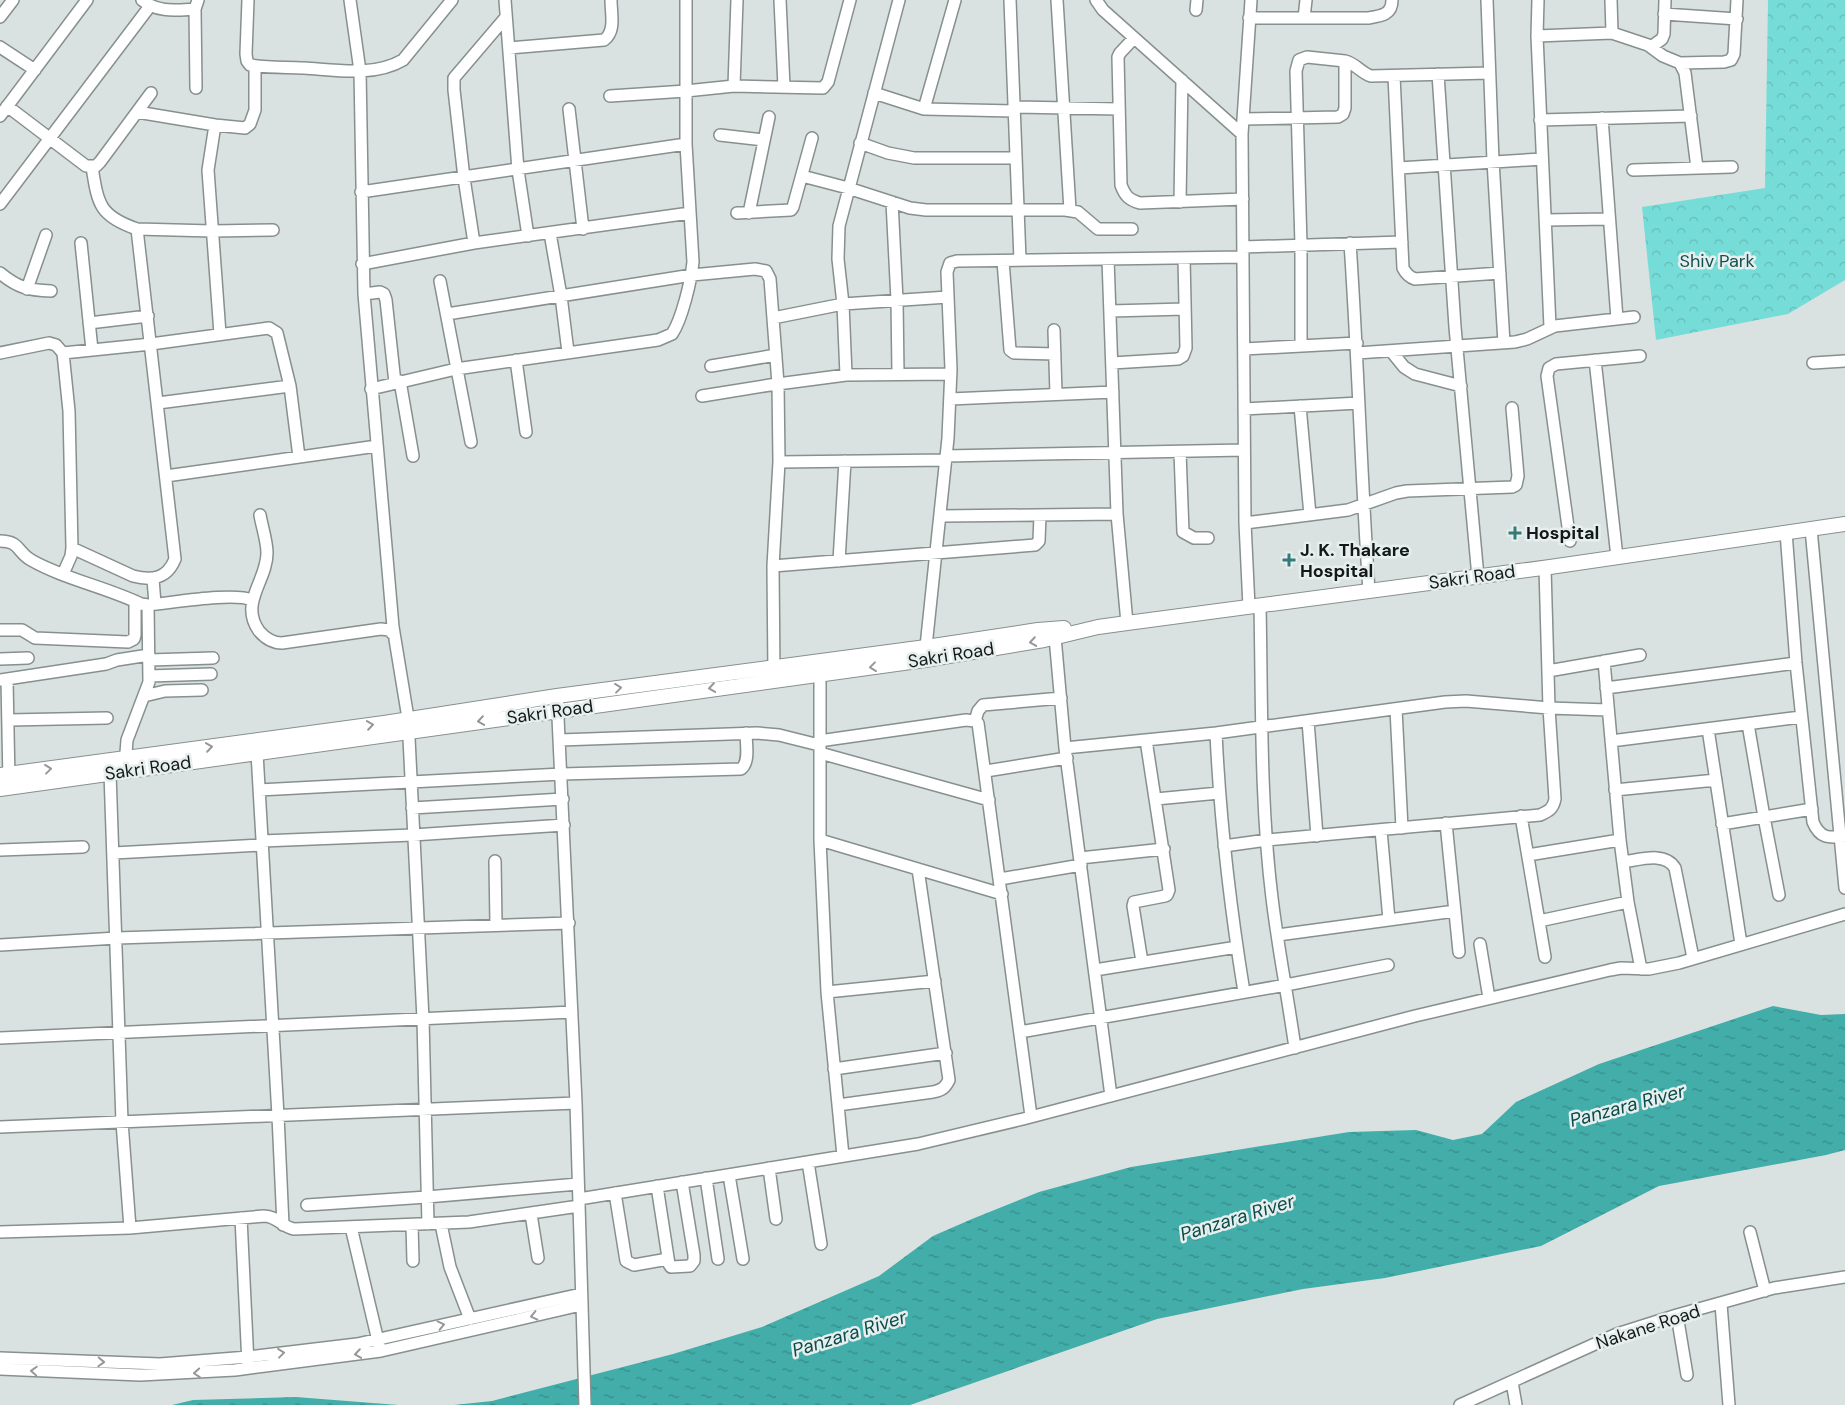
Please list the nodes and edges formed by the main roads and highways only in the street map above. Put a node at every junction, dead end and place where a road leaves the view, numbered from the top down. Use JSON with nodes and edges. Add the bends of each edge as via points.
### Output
{"nodes":[{"id":1,"x":1845,"y":524,"type":"edge"},
{"id":2,"x":1098,"y":627,"type":"junction"},
{"id":3,"x":925,"y":654,"type":"junction"},
{"id":4,"x":774,"y":674,"type":"junction"},
{"id":5,"x":408,"y":725,"type":"junction"},
{"id":6,"x":127,"y":765,"type":"junction"},
{"id":7,"x":5,"y":781,"type":"edge"}],
"edges":[{"from":1,"to":2,"type":"main road","name":"Sakri Road","via":[[1545,568]]},
{"from":2,"to":3,"type":"main road","name":"Sakri Road","one_way":true,"via":[[1055,637]]},
{"from":2,"to":3,"type":"main road","name":"Sakri Road","via":[[1038,630]]},
{"from":3,"to":4,"type":"main road","name":"Sakri Road"},
{"from":4,"to":5,"type":"main road","name":"Sakri Road","one_way":true,"via":[[558,711]]},
{"from":5,"to":4,"type":"main road","name":"Sakri Road","one_way":true,"via":[[557,696]]},
{"from":6,"to":5,"type":"main road","name":"Sakri Road","one_way":true},
{"from":5,"to":6,"type":"main road","name":"Sakri Road","via":[[257,753]]},
{"from":7,"to":6,"type":"main road","name":"Sakri Road","one_way":true},
{"from":6,"to":7,"type":"main road","name":"Sakri Road","via":[[110,773]]}]}
